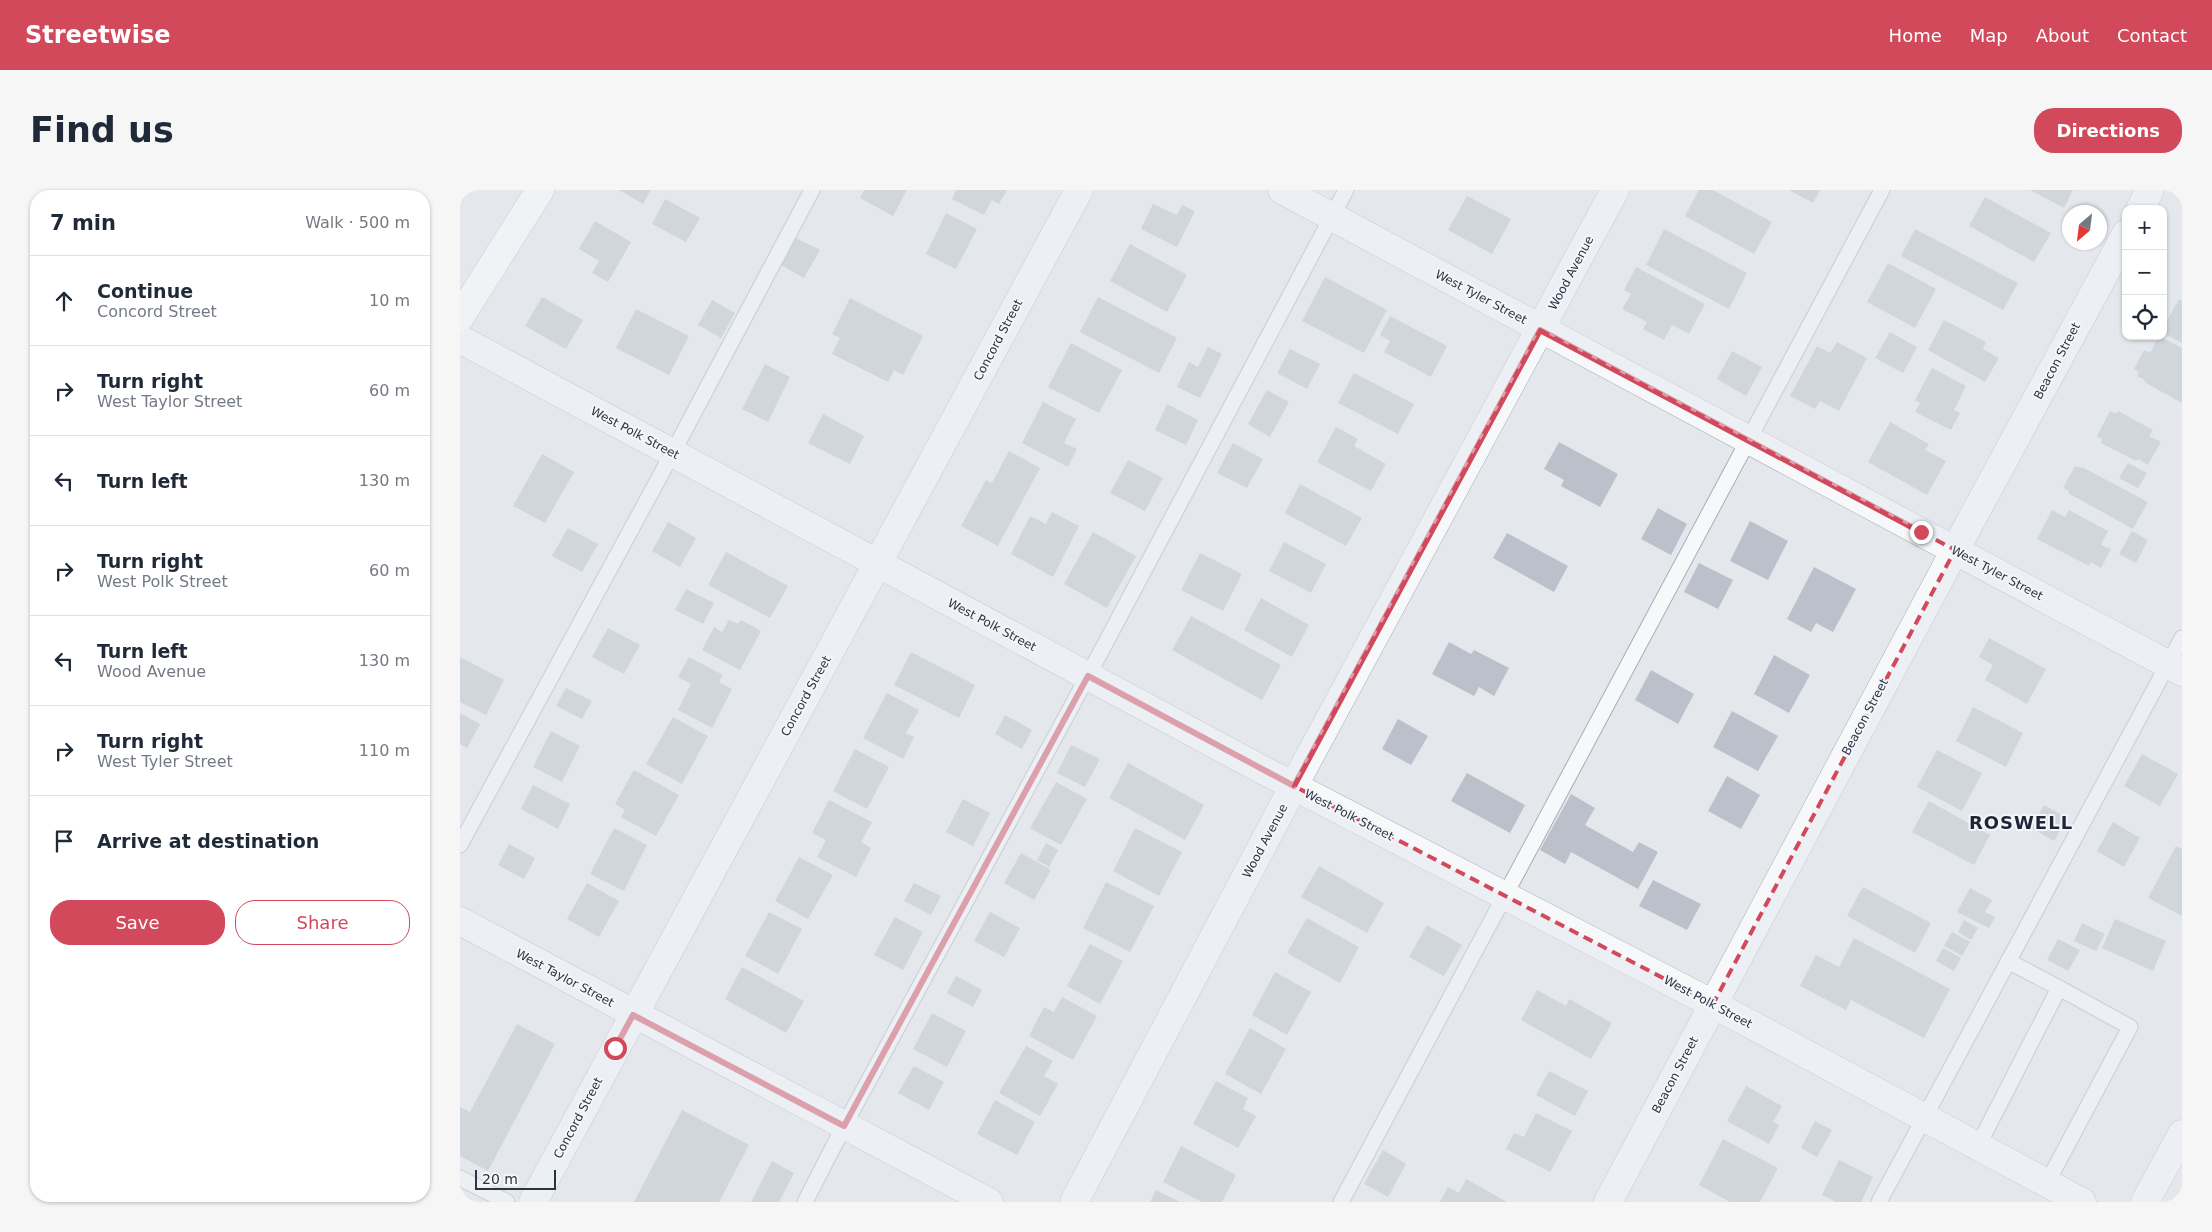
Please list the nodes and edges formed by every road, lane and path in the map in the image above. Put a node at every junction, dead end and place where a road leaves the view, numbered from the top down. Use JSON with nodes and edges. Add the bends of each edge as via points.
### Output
{"nodes":[{"id":1,"x":540,"y":190,"type":"edge"},
{"id":2,"x":812,"y":190,"type":"edge"},
{"id":3,"x":1079,"y":190,"type":"edge"},
{"id":4,"x":1282,"y":190,"type":"edge"},
{"id":5,"x":1346,"y":190,"type":"edge"},
{"id":6,"x":1615,"y":190,"type":"edge"},
{"id":7,"x":1882,"y":190,"type":"edge"},
{"id":8,"x":2150,"y":190,"type":"edge"},
{"id":9,"x":2142,"y":205,"type":"edge"},
{"id":10,"x":1332,"y":217,"type":"junction"},
{"id":11,"x":2122,"y":241,"type":"edge"},
{"id":12,"x":460,"y":317,"type":"edge"},
{"id":13,"x":1540,"y":330,"type":"junction"},
{"id":14,"x":460,"y":339,"type":"edge"},
{"id":15,"x":1747,"y":440,"type":"junction"},
{"id":16,"x":672,"y":454,"type":"junction"},
{"id":17,"x":1954,"y":550,"type":"junction"},
{"id":18,"x":878,"y":564,"type":"junction"},
{"id":19,"x":2182,"y":638,"type":"edge"},
{"id":20,"x":2175,"y":669,"type":"edge"},
{"id":21,"x":1088,"y":676,"type":"junction"},
{"id":22,"x":1294,"y":786,"type":"junction"},
{"id":23,"x":460,"y":845,"type":"edge"},
{"id":24,"x":1504,"y":896,"type":"junction"},
{"id":25,"x":460,"y":922,"type":"edge"},
{"id":26,"x":2008,"y":961,"type":"junction"},
{"id":27,"x":2059,"y":988,"type":"junction"},
{"id":28,"x":1713,"y":1004,"type":"junction"},
{"id":29,"x":633,"y":1015,"type":"junction"},
{"id":30,"x":1924,"y":1117,"type":"junction"},
{"id":31,"x":844,"y":1126,"type":"junction"},
{"id":32,"x":2182,"y":1134,"type":"edge"},
{"id":33,"x":1978,"y":1146,"type":"junction"},
{"id":34,"x":460,"y":1178,"type":"edge"},
{"id":35,"x":2046,"y":1183,"type":"junction"},
{"id":36,"x":507,"y":1202,"type":"edge"},
{"id":37,"x":533,"y":1202,"type":"edge"},
{"id":38,"x":805,"y":1202,"type":"edge"},
{"id":39,"x":989,"y":1202,"type":"edge"},
{"id":40,"x":1074,"y":1202,"type":"edge"},
{"id":41,"x":1341,"y":1202,"type":"edge"},
{"id":42,"x":1608,"y":1202,"type":"edge"},
{"id":43,"x":1879,"y":1202,"type":"edge"},
{"id":44,"x":2082,"y":1202,"type":"edge"},
{"id":45,"x":2145,"y":1202,"type":"edge"}],
"edges":[{"from":1,"to":12,"type":"main road"},
{"from":2,"to":16,"type":"lane"},
{"from":3,"to":18,"type":"street","name":"Concord Street"},
{"from":4,"to":10,"type":"street","name":"West Tyler Street"},
{"from":5,"to":10,"type":"lane"},
{"from":6,"to":13,"type":"street","name":"Wood Avenue"},
{"from":7,"to":15,"type":"lane"},
{"from":8,"to":9,"type":"street"},
{"from":10,"to":13,"type":"street","name":"West Tyler Street"},
{"from":10,"to":21,"type":"lane"},
{"from":11,"to":17,"type":"street","name":"Beacon Street"},
{"from":13,"to":15,"type":"street","name":"West Tyler Street"},
{"from":13,"to":22,"type":"street","name":"Wood Avenue"},
{"from":14,"to":16,"type":"street","name":"West Polk Street"},
{"from":15,"to":17,"type":"street","name":"West Tyler Street"},
{"from":15,"to":24,"type":"lane"},
{"from":16,"to":18,"type":"street","name":"West Polk Street"},
{"from":16,"to":23,"type":"lane"},
{"from":17,"to":20,"type":"street","name":"West Tyler Street"},
{"from":17,"to":28,"type":"street","name":"Beacon Street"},
{"from":18,"to":21,"type":"street","name":"West Polk Street"},
{"from":18,"to":29,"type":"street","name":"Concord Street"},
{"from":19,"to":20,"type":"lane"},
{"from":20,"to":26,"type":"lane"},
{"from":21,"to":22,"type":"street","name":"West Polk Street"},
{"from":21,"to":31,"type":"lane"},
{"from":22,"to":24,"type":"street","name":"West Polk Street"},
{"from":22,"to":40,"type":"street","name":"Wood Avenue"},
{"from":24,"to":28,"type":"street","name":"West Polk Street"},
{"from":24,"to":41,"type":"lane"},
{"from":25,"to":29,"type":"street","name":"West Taylor Street"},
{"from":26,"to":27,"type":"lane"},
{"from":26,"to":30,"type":"lane"},
{"from":27,"to":33,"type":"lane"},
{"from":27,"to":35,"type":"lane","via":[[2130,1027]]},
{"from":28,"to":30,"type":"street","name":"West Polk Street"},
{"from":28,"to":42,"type":"street","name":"Beacon Street"},
{"from":29,"to":31,"type":"street","name":"West Taylor Street"},
{"from":29,"to":37,"type":"street","name":"Concord Street"},
{"from":30,"to":33,"type":"street","name":"West Polk Street"},
{"from":30,"to":43,"type":"lane"},
{"from":31,"to":38,"type":"lane"},
{"from":31,"to":39,"type":"street","name":"West Taylor Street"},
{"from":32,"to":45,"type":"street"},
{"from":33,"to":35,"type":"street","name":"West Polk Street"},
{"from":34,"to":36,"type":"lane"},
{"from":35,"to":44,"type":"street","name":"West Polk Street"}]}
